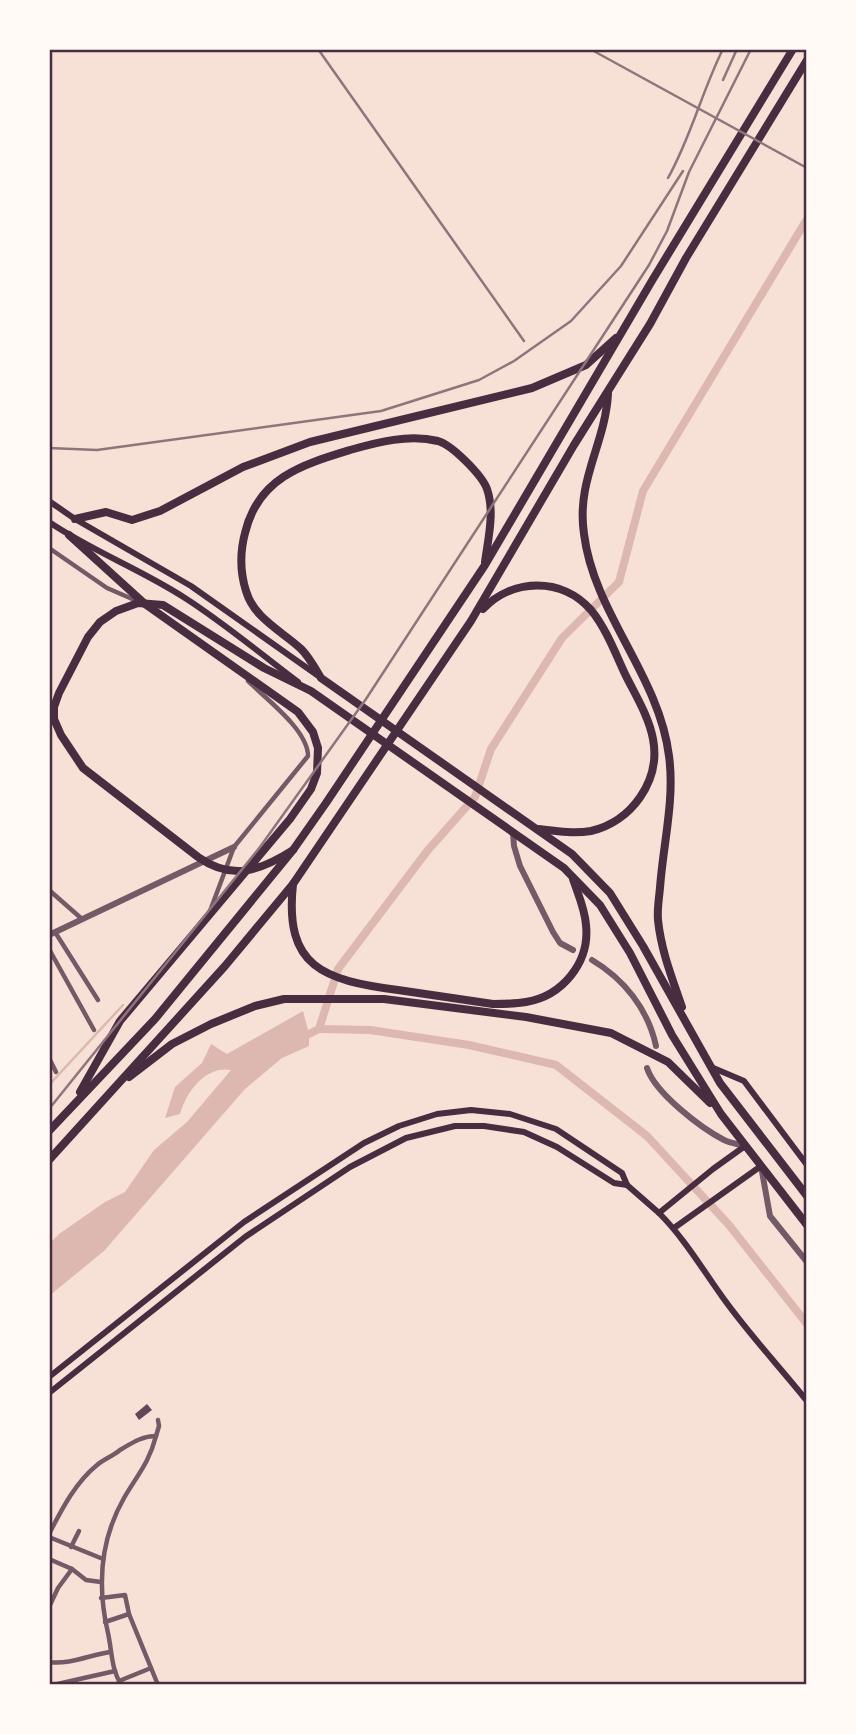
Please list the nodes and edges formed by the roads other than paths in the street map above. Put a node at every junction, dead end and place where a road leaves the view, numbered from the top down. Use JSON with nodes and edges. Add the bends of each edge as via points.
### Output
{"nodes":[{"id":1,"x":793,"y":49,"type":"edge"},
{"id":2,"x":807,"y":60,"type":"edge"},
{"id":3,"x":625,"y":329,"type":"junction"},
{"id":4,"x":608,"y":391,"type":"junction"},
{"id":5,"x":49,"y":501,"type":"edge"},
{"id":6,"x":75,"y":519,"type":"junction"},
{"id":7,"x":49,"y":522,"type":"edge"},
{"id":8,"x":69,"y":535,"type":"junction"},
{"id":9,"x":49,"y":548,"type":"edge"},
{"id":10,"x":485,"y":565,"type":"junction"},
{"id":11,"x":145,"y":604,"type":"junction"},
{"id":12,"x":471,"y":621,"type":"junction"},
{"id":13,"x":235,"y":667,"type":"junction"},
{"id":14,"x":321,"y":678,"type":"junction"},
{"id":15,"x":311,"y":691,"type":"junction"},
{"id":16,"x":533,"y":828,"type":"junction"},
{"id":17,"x":513,"y":833,"type":"junction"},
{"id":18,"x":234,"y":847,"type":"junction"},
{"id":19,"x":293,"y":850,"type":"junction"},
{"id":20,"x":572,"y":876,"type":"junction"},
{"id":21,"x":293,"y":884,"type":"junction"},
{"id":22,"x":49,"y":890,"type":"edge"},
{"id":23,"x":82,"y":919,"type":"junction"},
{"id":24,"x":207,"y":919,"type":"junction"},
{"id":25,"x":52,"y":933,"type":"edge"},
{"id":26,"x":49,"y":949,"type":"edge"},
{"id":27,"x":573,"y":950,"type":"dead end"},
{"id":28,"x":592,"y":960,"type":"dead end"},
{"id":29,"x":98,"y":1000,"type":"dead end"},
{"id":30,"x":689,"y":1027,"type":"junction"},
{"id":31,"x":94,"y":1030,"type":"dead end"},
{"id":32,"x":656,"y":1046,"type":"dead end"},
{"id":33,"x":49,"y":1058,"type":"edge"},
{"id":34,"x":711,"y":1067,"type":"junction"},
{"id":35,"x":647,"y":1068,"type":"dead end"},
{"id":36,"x":56,"y":1072,"type":"dead end"},
{"id":37,"x":73,"y":1104,"type":"junction"},
{"id":38,"x":95,"y":1107,"type":"junction"},
{"id":39,"x":721,"y":1114,"type":"junction"},
{"id":40,"x":49,"y":1131,"type":"edge"},
{"id":41,"x":745,"y":1146,"type":"junction"},
{"id":42,"x":49,"y":1160,"type":"edge"},
{"id":43,"x":761,"y":1166,"type":"junction"},
{"id":44,"x":807,"y":1166,"type":"edge"},
{"id":45,"x":627,"y":1185,"type":"junction"},
{"id":46,"x":807,"y":1196,"type":"edge"},
{"id":47,"x":659,"y":1213,"type":"junction"},
{"id":48,"x":807,"y":1224,"type":"edge"},
{"id":49,"x":674,"y":1228,"type":"junction"},
{"id":50,"x":807,"y":1262,"type":"edge"},
{"id":51,"x":49,"y":1377,"type":"edge"},
{"id":52,"x":49,"y":1393,"type":"edge"},
{"id":53,"x":807,"y":1401,"type":"edge"},
{"id":54,"x":158,"y":1420,"type":"dead end"},
{"id":55,"x":156,"y":1436,"type":"junction"},
{"id":56,"x":79,"y":1531,"type":"dead end"},
{"id":57,"x":49,"y":1535,"type":"edge"},
{"id":58,"x":71,"y":1547,"type":"junction"},
{"id":59,"x":49,"y":1559,"type":"edge"},
{"id":60,"x":103,"y":1559,"type":"junction"},
{"id":61,"x":72,"y":1569,"type":"junction"},
{"id":62,"x":101,"y":1582,"type":"junction"},
{"id":63,"x":101,"y":1598,"type":"junction"},
{"id":64,"x":49,"y":1606,"type":"edge"},
{"id":65,"x":129,"y":1614,"type":"junction"},
{"id":66,"x":105,"y":1622,"type":"junction"},
{"id":67,"x":110,"y":1652,"type":"junction"},
{"id":68,"x":49,"y":1662,"type":"edge"},
{"id":69,"x":151,"y":1668,"type":"junction"},
{"id":70,"x":115,"y":1671,"type":"junction"},
{"id":71,"x":120,"y":1683,"type":"edge"},
{"id":72,"x":53,"y":1685,"type":"edge"},
{"id":73,"x":158,"y":1685,"type":"edge"}],
"edges":[{"from":1,"to":3,"type":"highway"},
{"from":2,"to":4,"type":"highway"},
{"from":3,"to":6,"type":"highway","via":[[586,365],[532,388],[310,442],[243,467],[132,520],[106,512]]},
{"from":3,"to":10,"type":"highway"},
{"from":4,"to":12,"type":"highway"},
{"from":4,"to":30,"type":"highway","via":[[607,412],[584,484],[583,534],[597,586],[657,704],[668,746],[672,774],[657,918]]},
{"from":5,"to":6,"type":"main road"},
{"from":6,"to":14,"type":"main road","via":[[191,586]]},
{"from":7,"to":8,"type":"main road"},
{"from":8,"to":11,"type":"highway"},
{"from":8,"to":15,"type":"main road","via":[[187,599]]},
{"from":9,"to":11,"type":"street","via":[[107,588]]},
{"from":10,"to":14,"type":"highway","via":[[491,512],[486,488],[474,469],[440,442],[388,439],[310,462],[274,482],[249,517],[241,550],[246,592],[267,623],[302,649]]},
{"from":10,"to":19,"type":"highway"},
{"from":11,"to":13,"type":"highway"},
{"from":12,"to":16,"type":"highway","via":[[509,590],[534,585],[559,588],[582,601],[591,610],[649,724],[653,767],[641,796],[622,817],[576,833]]},
{"from":12,"to":21,"type":"highway"},
{"from":13,"to":18,"type":"street","via":[[301,733],[308,756]]},
{"from":13,"to":24,"type":"highway","via":[[304,718],[316,740],[319,765],[311,789],[290,819]]},
{"from":14,"to":16,"type":"highway"},
{"from":15,"to":17,"type":"highway"},
{"from":15,"to":19,"type":"highway","via":[[264,668],[163,605],[138,603],[100,622],[54,707],[61,735],[83,768],[207,863],[225,871],[248,871]]},
{"from":16,"to":30,"type":"highway","via":[[572,854],[610,893]]},
{"from":17,"to":20,"type":"highway"},
{"from":17,"to":27,"type":"street","via":[[515,853],[553,932]]},
{"from":18,"to":23,"type":"street"},
{"from":18,"to":24,"type":"street"},
{"from":19,"to":37,"type":"highway","via":[[155,1019]]},
{"from":20,"to":21,"type":"highway","via":[[587,928],[580,961],[559,989],[526,1002],[493,1003],[344,981],[321,971],[304,953],[293,931]]},
{"from":20,"to":39,"type":"highway","via":[[612,924]]},
{"from":21,"to":38,"type":"highway","via":[[225,967]]},
{"from":22,"to":23,"type":"street"},
{"from":23,"to":25,"type":"street"},
{"from":24,"to":37,"type":"highway","via":[[120,1021]]},
{"from":25,"to":29,"type":"street"},
{"from":26,"to":31,"type":"street"},
{"from":28,"to":32,"type":"street","via":[[629,991]]},
{"from":30,"to":34,"type":"highway"},
{"from":33,"to":36,"type":"street"},
{"from":34,"to":44,"type":"main road","via":[[744,1081]]},
{"from":34,"to":46,"type":"highway"},
{"from":35,"to":41,"type":"street","via":[[653,1082],[695,1121],[725,1141]]},
{"from":37,"to":40,"type":"highway"},
{"from":38,"to":39,"type":"highway","via":[[172,1044],[255,1006],[284,999],[384,999],[611,1033],[668,1062]]},
{"from":38,"to":42,"type":"highway"},
{"from":39,"to":41,"type":"highway"},
{"from":41,"to":43,"type":"highway"},
{"from":41,"to":47,"type":"main road"},
{"from":43,"to":48,"type":"highway"},
{"from":43,"to":49,"type":"main road"},
{"from":43,"to":50,"type":"street","via":[[770,1216]]},
{"from":45,"to":47,"type":"main road"},
{"from":45,"to":51,"type":"main road","via":[[622,1173],[556,1129],[510,1114],[471,1110],[399,1126],[364,1143],[244,1222]]},
{"from":45,"to":52,"type":"main road","via":[[614,1183],[524,1132],[455,1126],[406,1138],[350,1167],[245,1237]]},
{"from":47,"to":49,"type":"main road"},
{"from":49,"to":53,"type":"main road","via":[[721,1295]]},
{"from":54,"to":55,"type":"street"},
{"from":55,"to":57,"type":"street","via":[[134,1441],[96,1465],[71,1494]]},
{"from":55,"to":60,"type":"street","via":[[147,1463],[124,1499]]},
{"from":56,"to":58,"type":"street"},
{"from":57,"to":58,"type":"street"},
{"from":58,"to":60,"type":"street"},
{"from":59,"to":61,"type":"street"},
{"from":60,"to":62,"type":"street"},
{"from":61,"to":62,"type":"street","via":[[86,1580]]},
{"from":61,"to":64,"type":"street"},
{"from":62,"to":63,"type":"street"},
{"from":63,"to":65,"type":"street","via":[[125,1595]]},
{"from":63,"to":66,"type":"street"},
{"from":65,"to":66,"type":"street"},
{"from":65,"to":69,"type":"street"},
{"from":66,"to":67,"type":"street"},
{"from":67,"to":68,"type":"street"},
{"from":67,"to":70,"type":"street"},
{"from":69,"to":71,"type":"street"},
{"from":69,"to":73,"type":"street"},
{"from":70,"to":71,"type":"street"},
{"from":70,"to":72,"type":"street"}]}
